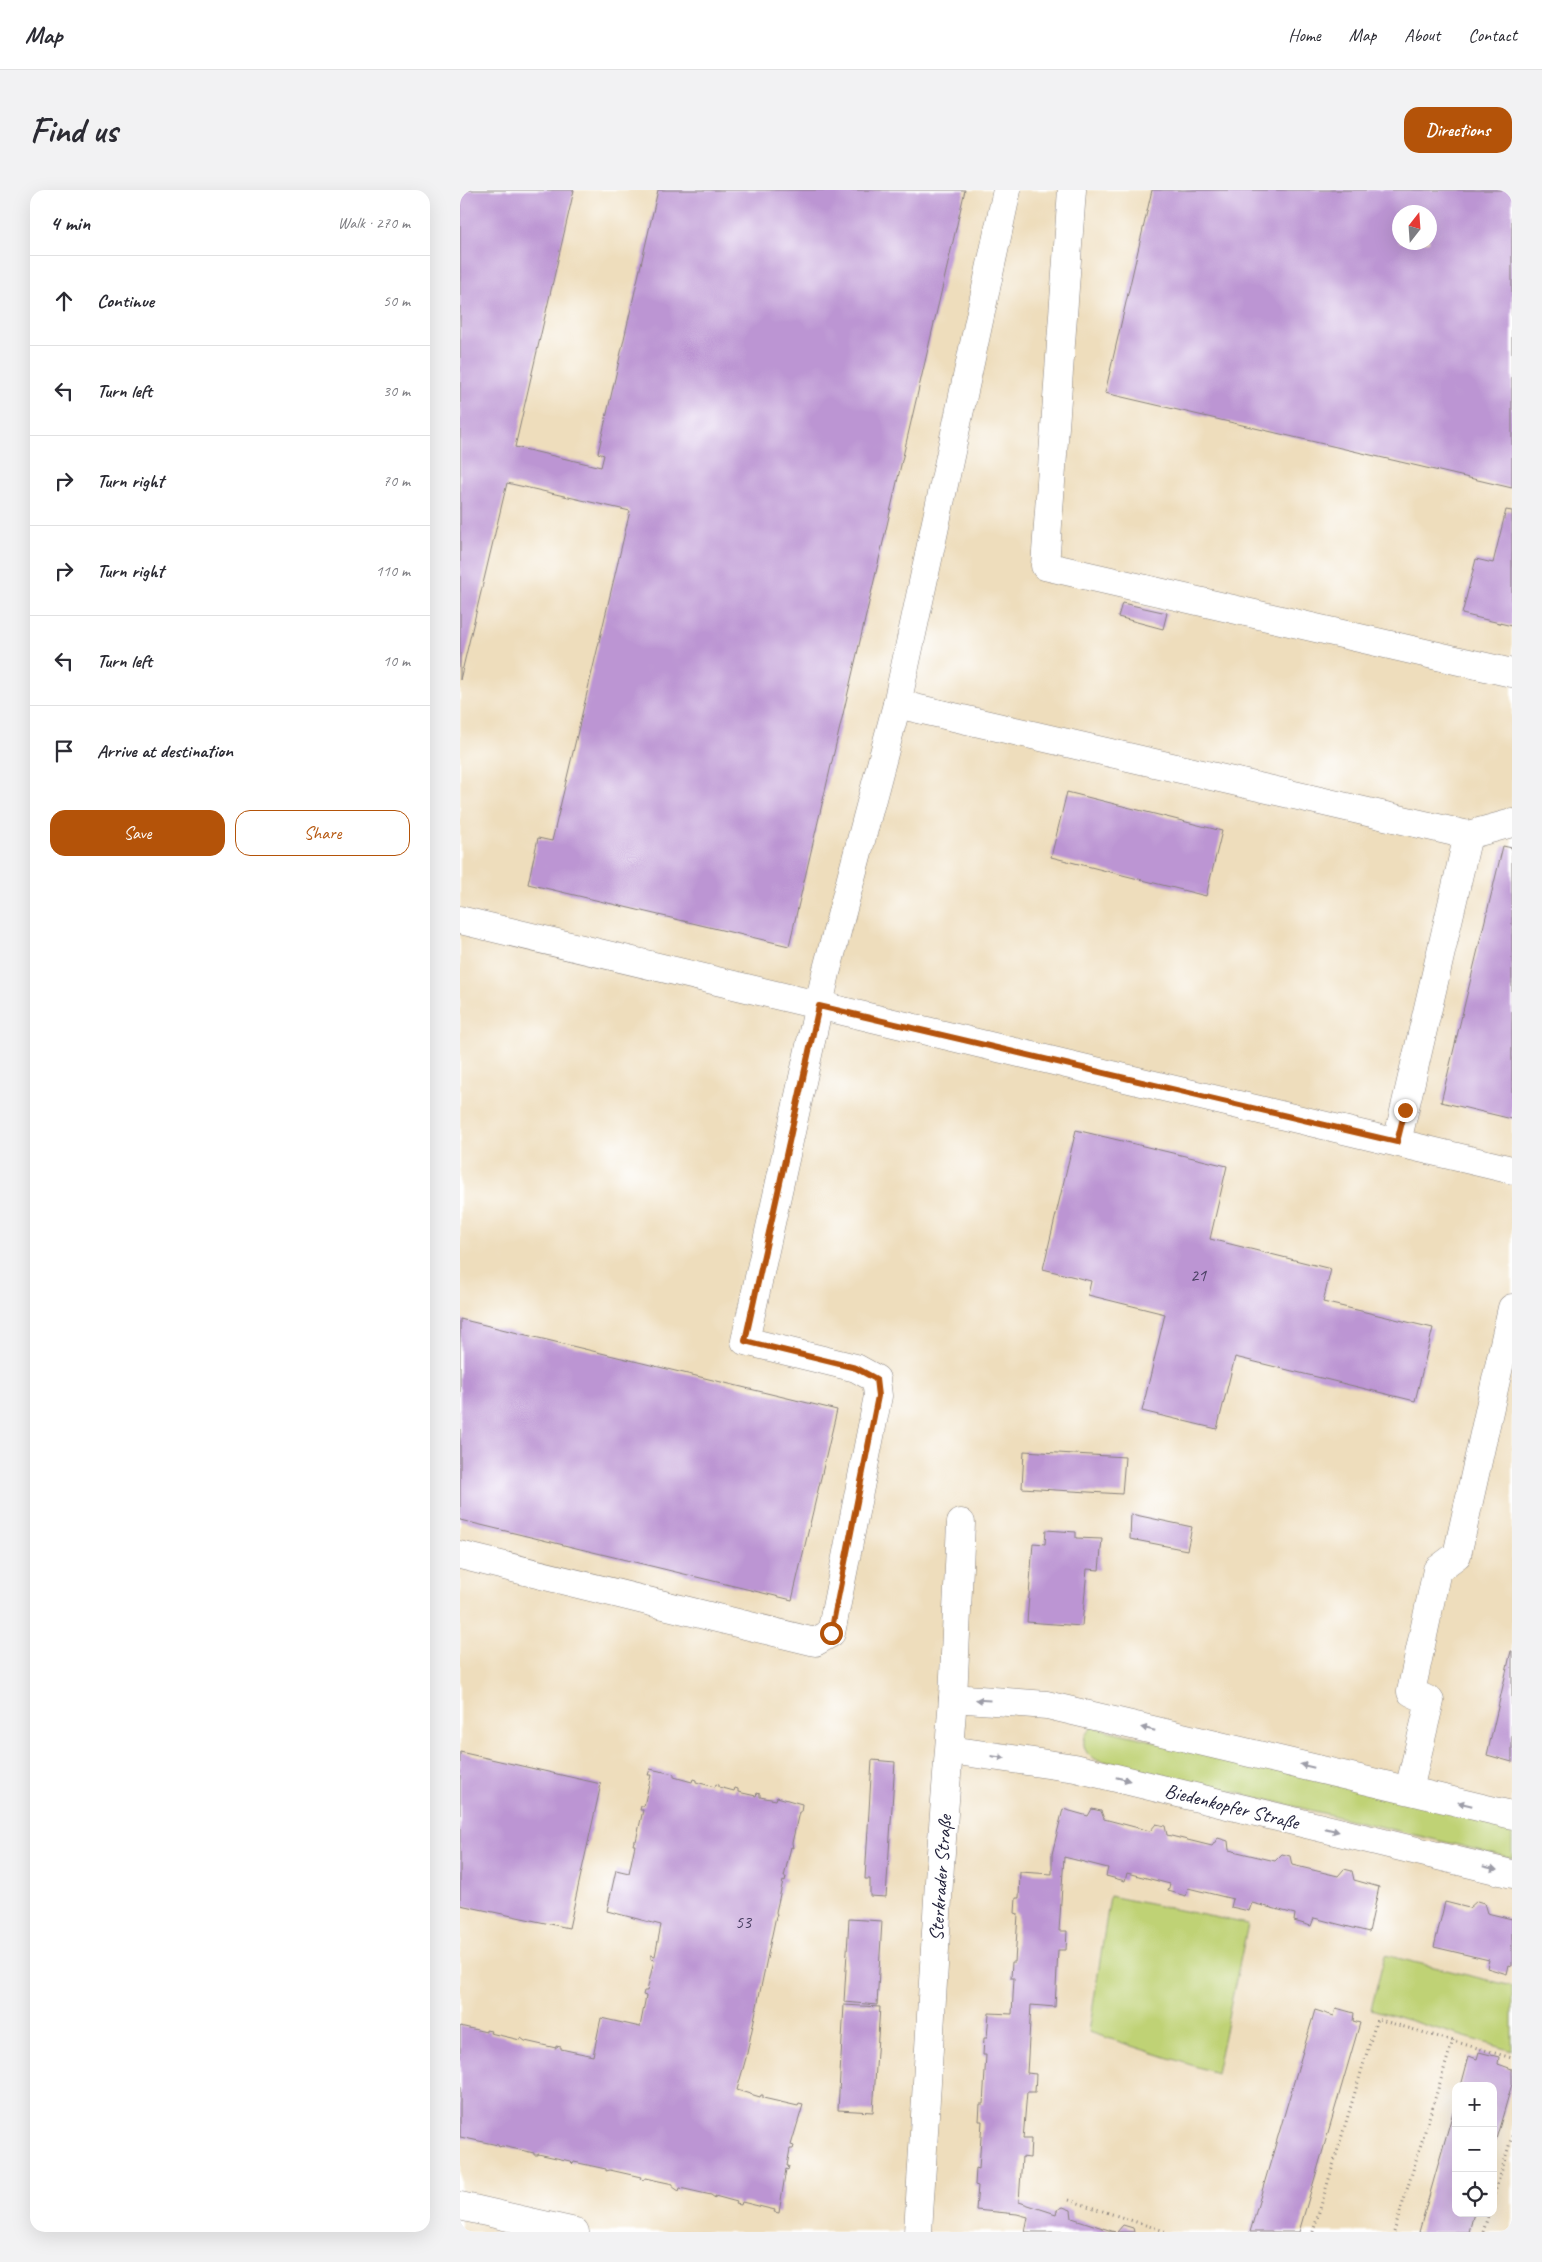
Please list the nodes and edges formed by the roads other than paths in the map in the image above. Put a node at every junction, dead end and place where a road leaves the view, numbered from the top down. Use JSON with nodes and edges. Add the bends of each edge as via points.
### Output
{"nodes":[{"id":1,"x":1007,"y":190,"type":"edge"},
{"id":2,"x":1072,"y":190,"type":"edge"},
{"id":3,"x":1512,"y":673,"type":"edge"},
{"id":4,"x":897,"y":704,"type":"junction"},
{"id":5,"x":1512,"y":823,"type":"edge"},
{"id":6,"x":1468,"y":835,"type":"junction"},
{"id":7,"x":460,"y":920,"type":"edge"},
{"id":8,"x":819,"y":1006,"type":"junction"},
{"id":9,"x":1397,"y":1142,"type":"junction"},
{"id":10,"x":1512,"y":1170,"type":"edge"},
{"id":11,"x":1512,"y":1308,"type":"edge"},
{"id":12,"x":961,"y":1523,"type":"dead end"},
{"id":13,"x":460,"y":1555,"type":"edge"},
{"id":14,"x":953,"y":1698,"type":"junction"},
{"id":15,"x":950,"y":1750,"type":"junction"},
{"id":16,"x":1408,"y":1790,"type":"junction"},
{"id":17,"x":1512,"y":1815,"type":"edge"},
{"id":18,"x":1512,"y":1874,"type":"edge"},
{"id":19,"x":460,"y":2206,"type":"edge"},
{"id":20,"x":575,"y":2232,"type":"edge"},
{"id":21,"x":918,"y":2232,"type":"edge"}],
"edges":[{"from":1,"to":4,"type":"street"},
{"from":2,"to":3,"type":"street","via":[[1045,566]]},
{"from":4,"to":6,"type":"street"},
{"from":4,"to":8,"type":"street"},
{"from":5,"to":6,"type":"street"},
{"from":6,"to":9,"type":"street"},
{"from":7,"to":8,"type":"street"},
{"from":8,"to":9,"type":"street"},
{"from":8,"to":13,"type":"street","via":[[745,1341],[856,1368],[876,1379],[878,1396],[831,1633],[814,1642]]},
{"from":9,"to":10,"type":"street"},
{"from":11,"to":16,"type":"street","via":[[1457,1555],[1437,1570],[1411,1692],[1430,1701]]},
{"from":12,"to":14,"type":"street","name":"Sterkrader Straße"},
{"from":14,"to":15,"type":"street","name":"Sterkrader Straße"},
{"from":16,"to":14,"type":"street","one_way":true,"via":[[1047,1705]]},
{"from":15,"to":18,"type":"street","name":"Biedenkopfer Straße","one_way":true,"via":[[1076,1768]]},
{"from":15,"to":21,"type":"street","name":"Sterkrader Straße"},
{"from":17,"to":16,"type":"street","one_way":true},
{"from":19,"to":20,"type":"street"}]}
